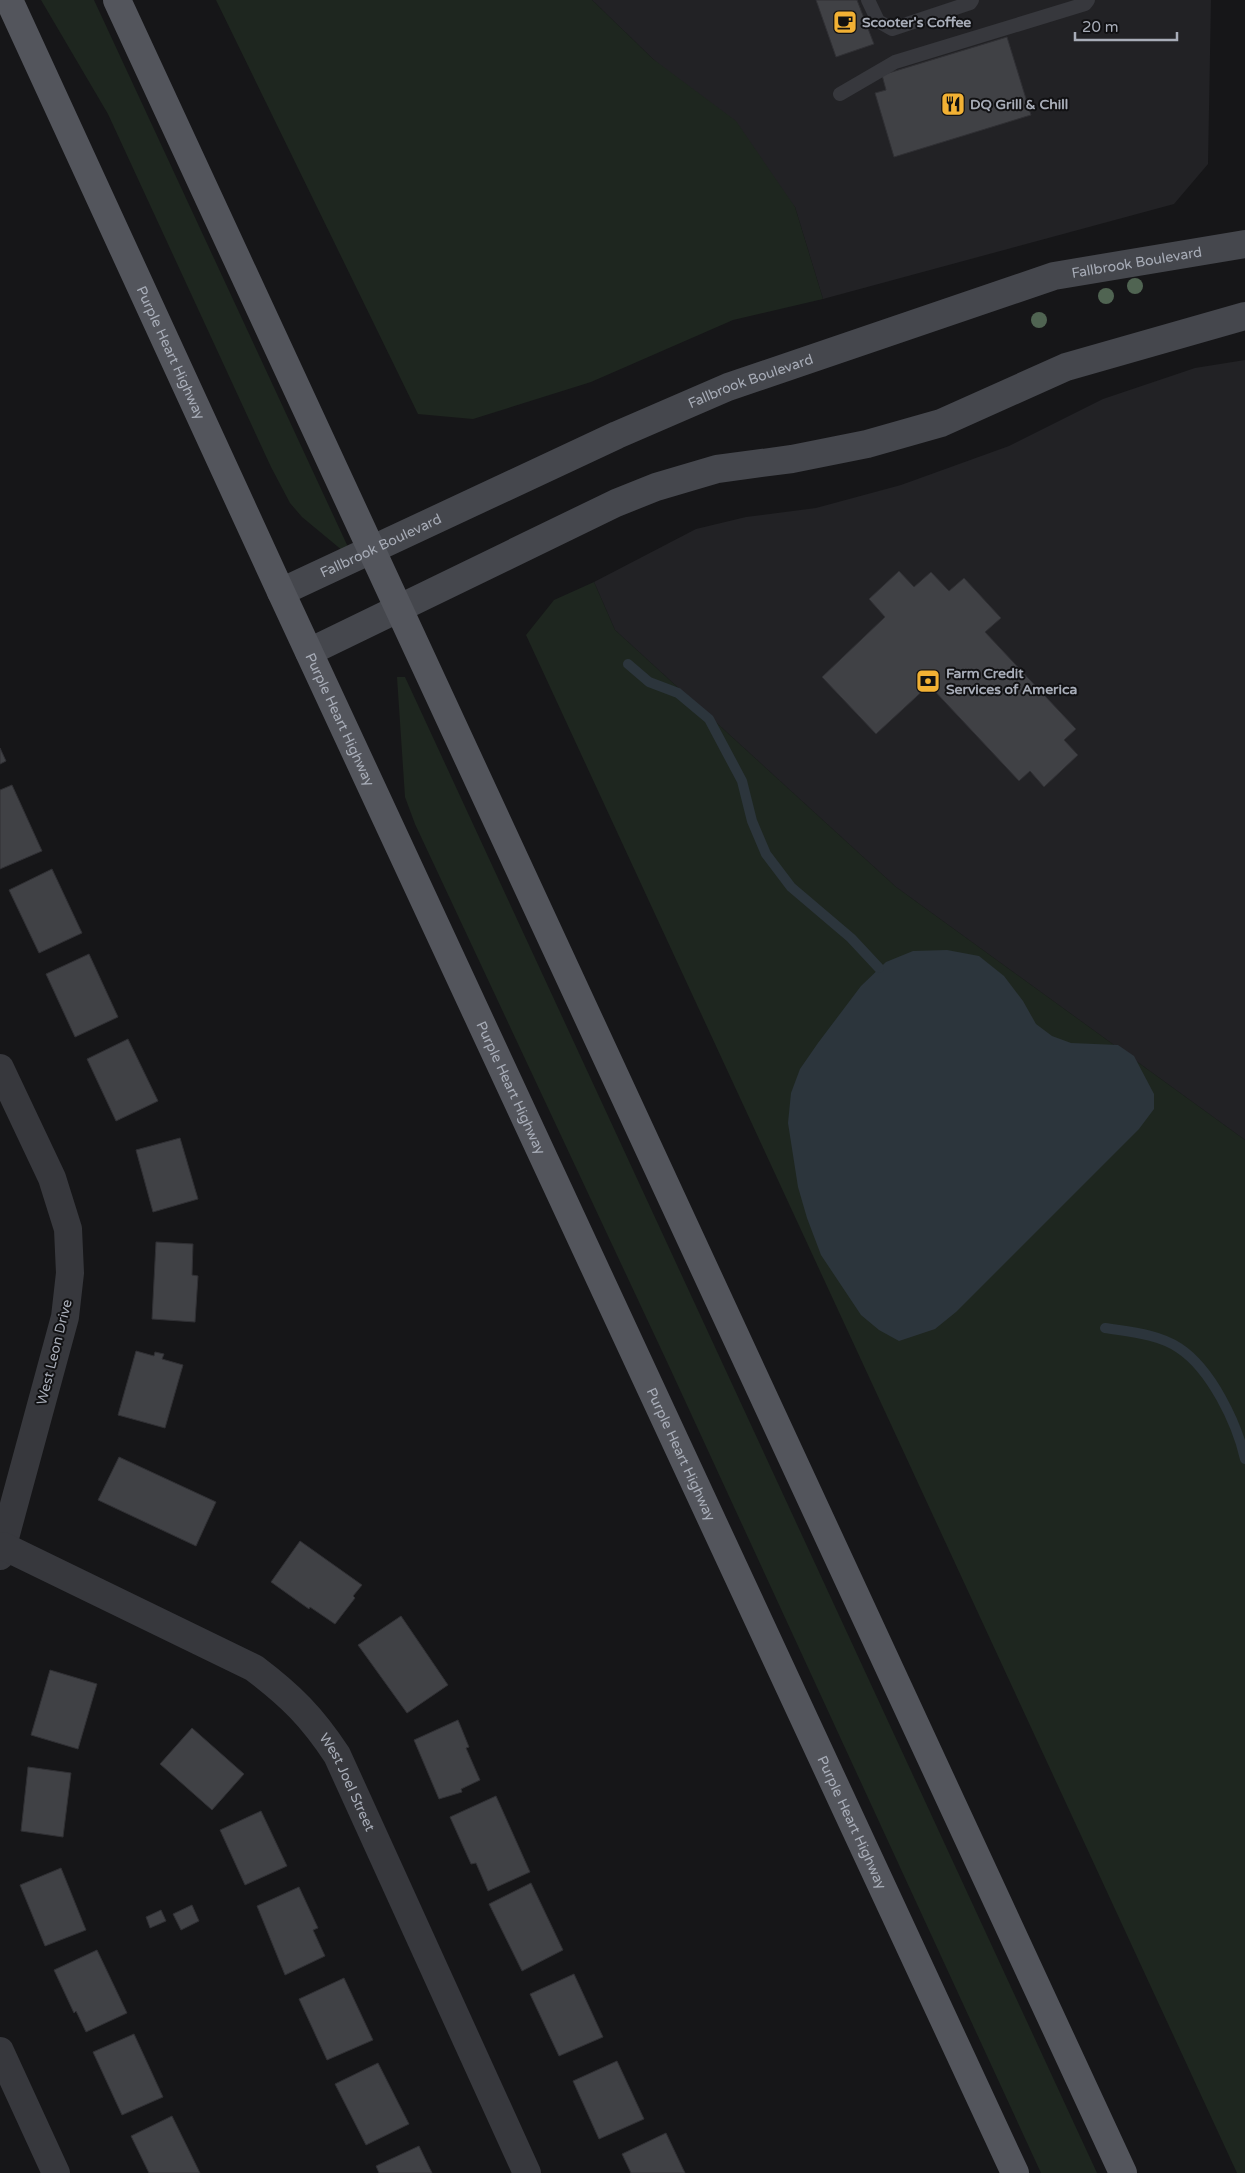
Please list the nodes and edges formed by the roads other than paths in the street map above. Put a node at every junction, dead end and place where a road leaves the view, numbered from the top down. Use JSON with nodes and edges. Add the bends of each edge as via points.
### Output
{"nodes":[{"id":1,"x":9,"y":0,"type":"edge"},
{"id":2,"x":117,"y":0,"type":"edge"},
{"id":3,"x":868,"y":0,"type":"edge"},
{"id":4,"x":972,"y":0,"type":"edge"},
{"id":5,"x":1088,"y":0,"type":"edge"},
{"id":6,"x":840,"y":94,"type":"dead end"},
{"id":7,"x":1245,"y":244,"type":"edge"},
{"id":8,"x":1245,"y":316,"type":"edge"},
{"id":9,"x":372,"y":550,"type":"junction"},
{"id":10,"x":281,"y":592,"type":"junction"},
{"id":11,"x":399,"y":609,"type":"junction"},
{"id":12,"x":309,"y":652,"type":"junction"},
{"id":13,"x":0,"y":1068,"type":"edge"},
{"id":14,"x":1,"y":1551,"type":"edge"},
{"id":15,"x":0,"y":2051,"type":"edge"},
{"id":16,"x":56,"y":2173,"type":"edge"},
{"id":17,"x":527,"y":2173,"type":"edge"},
{"id":18,"x":1015,"y":2173,"type":"edge"},
{"id":19,"x":1123,"y":2173,"type":"edge"}],
"edges":[{"from":1,"to":10,"type":"main road","name":"Purple Heart Highway"},
{"from":2,"to":9,"type":"main road"},
{"from":3,"to":4,"type":"lane","via":[[878,21],[892,29]]},
{"from":5,"to":6,"type":"lane","via":[[1085,4],[895,62]]},
{"from":7,"to":9,"type":"street","name":"Fallbrook Boulevard","via":[[1054,276],[756,377],[617,436]]},
{"from":8,"to":11,"type":"street","via":[[1066,367],[932,425],[867,444],[717,469],[656,487],[616,503]]},
{"from":9,"to":10,"type":"street","name":"Fallbrook Boulevard"},
{"from":9,"to":11,"type":"main road"},
{"from":10,"to":12,"type":"main road","name":"Purple Heart Highway"},
{"from":11,"to":12,"type":"street"},
{"from":11,"to":19,"type":"main road"},
{"from":12,"to":18,"type":"main road","name":"Purple Heart Highway"},
{"from":13,"to":14,"type":"street","name":"West Leon Drive","via":[[52,1178],[68,1230],[70,1273],[65,1317]]},
{"from":14,"to":17,"type":"street","name":"West Joel Street","via":[[254,1668],[287,1692],[315,1722],[337,1755]]},
{"from":15,"to":16,"type":"street"}]}
